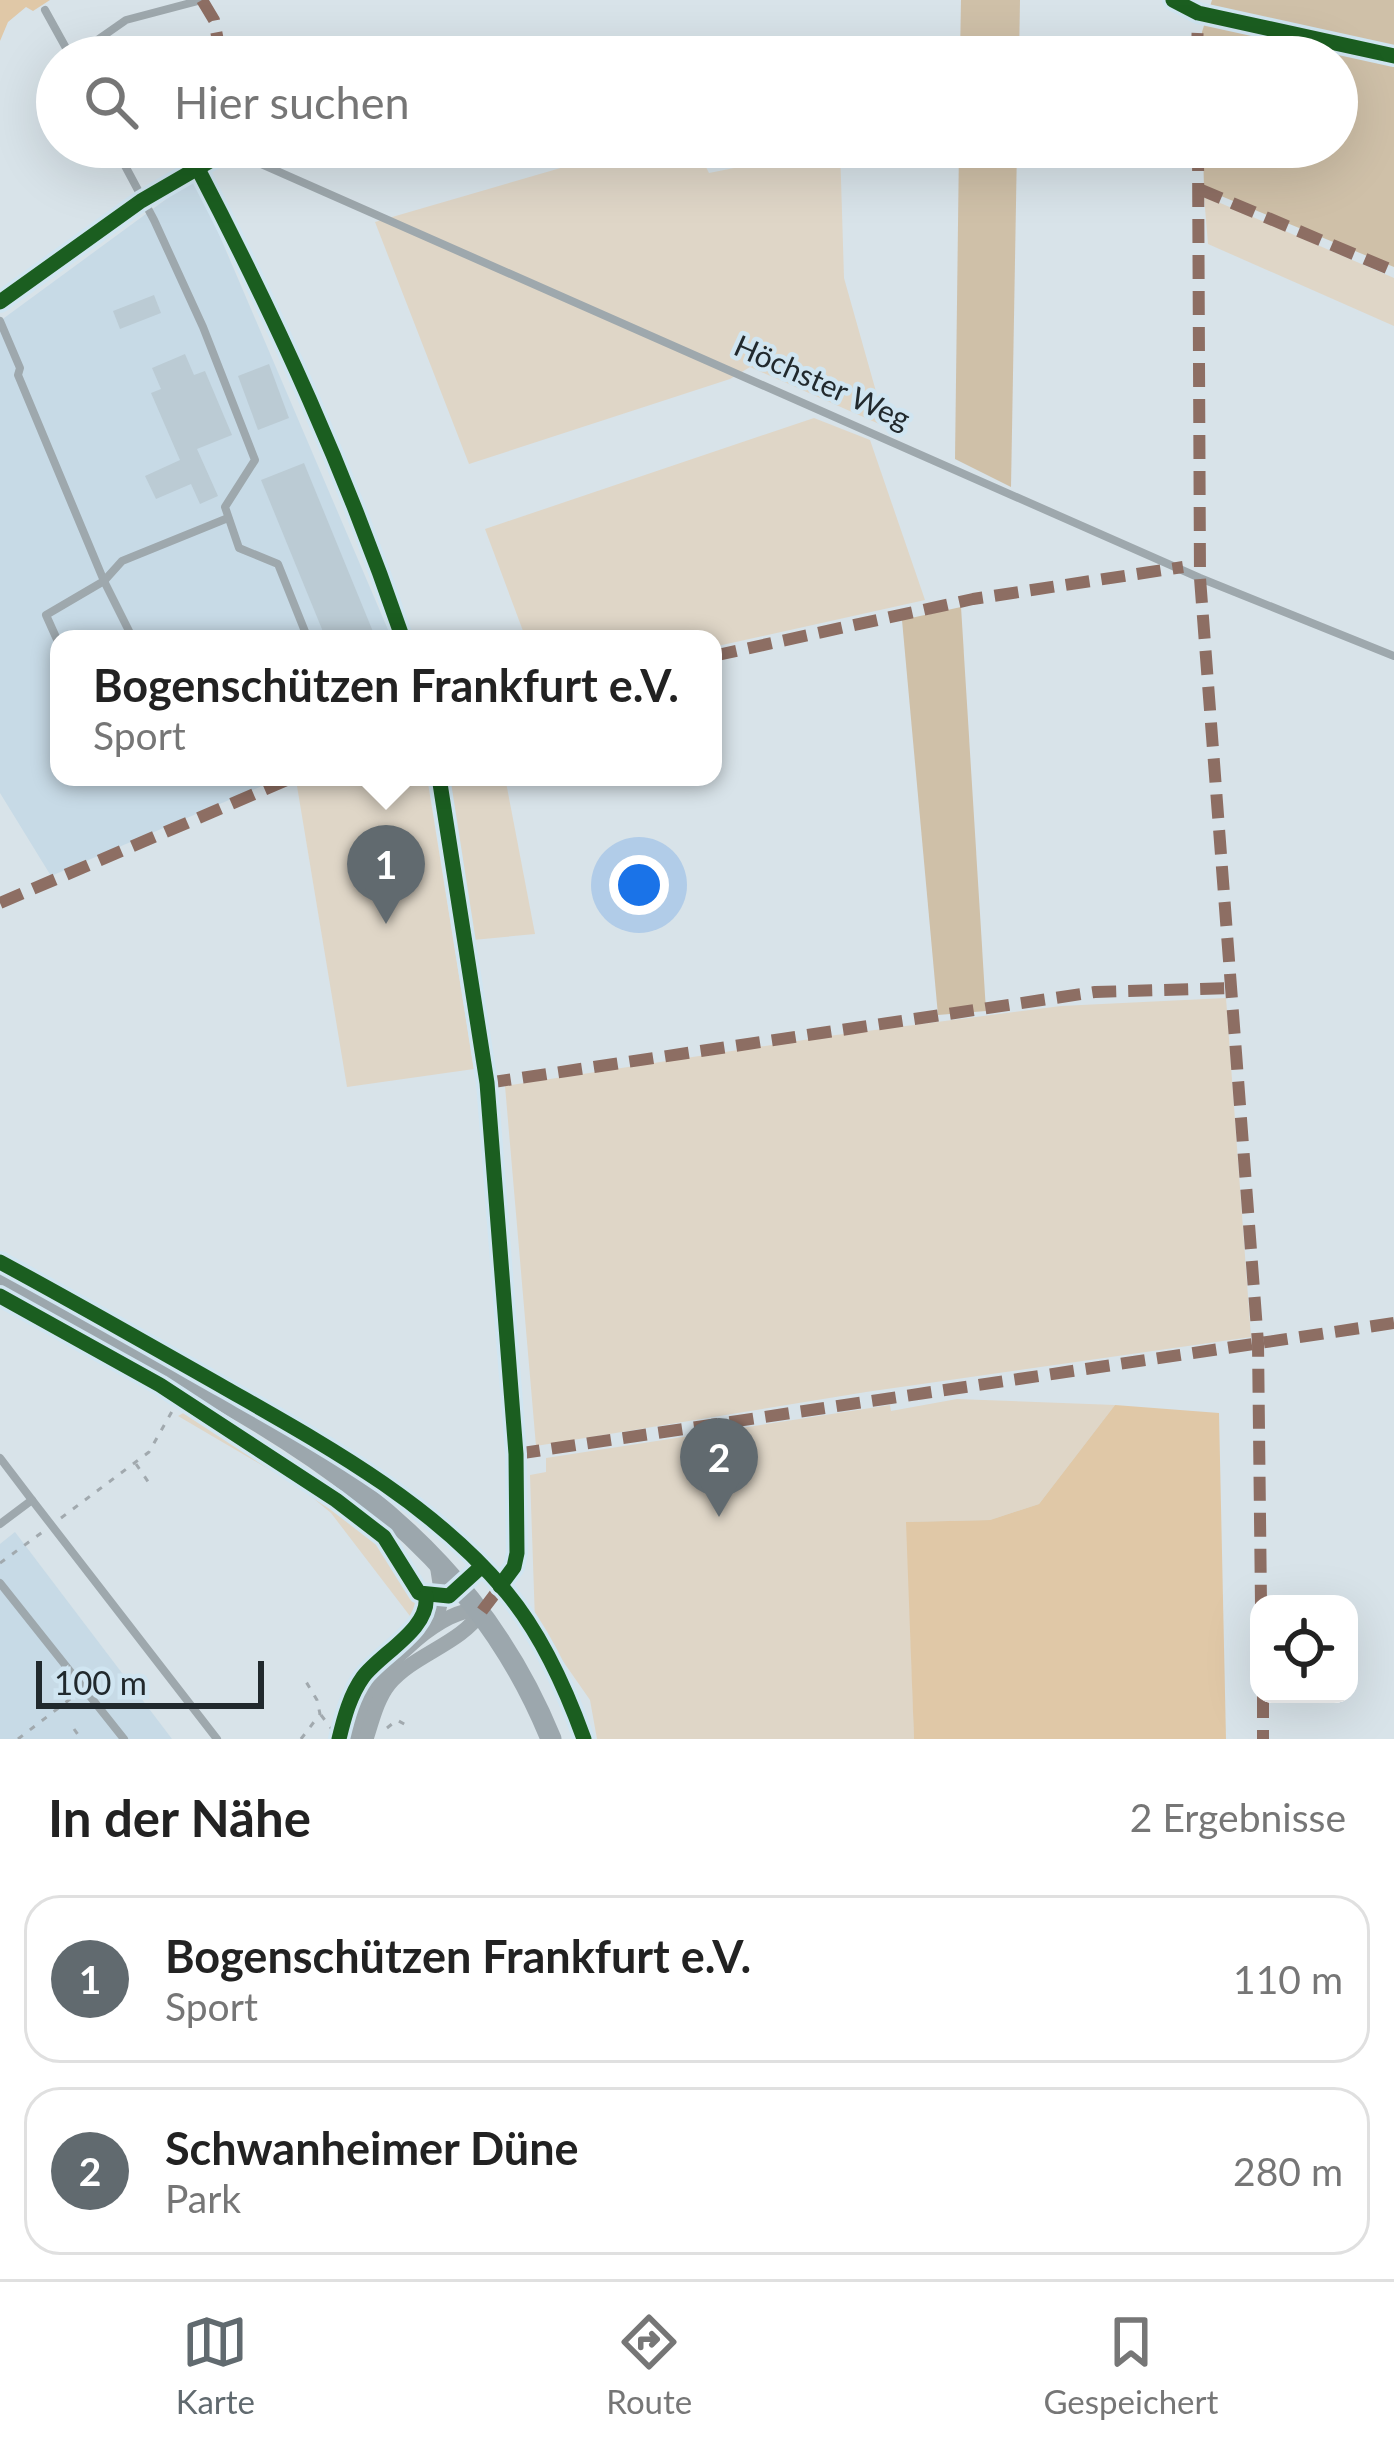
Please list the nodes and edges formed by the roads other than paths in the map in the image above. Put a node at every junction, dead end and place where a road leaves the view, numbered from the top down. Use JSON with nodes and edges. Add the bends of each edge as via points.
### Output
{"nodes":[{"id":1,"x":202,"y":1,"type":"edge"},
{"id":2,"x":45,"y":10,"type":"dead end"},
{"id":3,"x":60,"y":36,"type":"edge"},
{"id":4,"x":103,"y":36,"type":"edge"},
{"id":5,"x":125,"y":168,"type":"edge"},
{"id":6,"x":199,"y":168,"type":"edge"},
{"id":7,"x":269,"y":168,"type":"edge"},
{"id":8,"x":141,"y":201,"type":"junction"},
{"id":9,"x":0,"y":302,"type":"edge"},
{"id":10,"x":0,"y":321,"type":"edge"},
{"id":11,"x":228,"y":518,"type":"junction"},
{"id":12,"x":104,"y":581,"type":"junction"},
{"id":13,"x":53,"y":630,"type":"edge"},
{"id":14,"x":128,"y":630,"type":"edge"},
{"id":15,"x":304,"y":630,"type":"edge"},
{"id":16,"x":1394,"y":656,"type":"edge"},
{"id":17,"x":0,"y":1280,"type":"edge"},
{"id":18,"x":0,"y":1458,"type":"edge"},
{"id":19,"x":32,"y":1500,"type":"junction"},
{"id":20,"x":0,"y":1524,"type":"edge"},
{"id":21,"x":435,"y":1556,"type":"junction"},
{"id":22,"x":0,"y":1583,"type":"edge"},
{"id":23,"x":482,"y":1611,"type":"junction"},
{"id":24,"x":435,"y":1625,"type":"junction"},
{"id":25,"x":374,"y":1736,"type":"edge"},
{"id":26,"x":124,"y":1739,"type":"edge"},
{"id":27,"x":217,"y":1739,"type":"edge"},
{"id":28,"x":352,"y":1739,"type":"edge"},
{"id":29,"x":551,"y":1739,"type":"edge"}],
"edges":[{"from":1,"to":4,"type":"lane","via":[[126,20]]},
{"from":2,"to":3,"type":"lane"},
{"from":5,"to":8,"type":"lane"},
{"from":6,"to":8,"type":"lane"},
{"from":7,"to":16,"type":"lane","name":"Höchster Weg"},
{"from":8,"to":9,"type":"lane"},
{"from":8,"to":11,"type":"lane","via":[[255,460],[224,507]]},
{"from":10,"to":12,"type":"lane"},
{"from":11,"to":12,"type":"lane","via":[[122,561]]},
{"from":11,"to":15,"type":"lane","via":[[239,548],[278,564]]},
{"from":12,"to":13,"type":"lane","via":[[46,615]]},
{"from":12,"to":14,"type":"lane"},
{"from":17,"to":21,"type":"main road","via":[[280,1436],[366,1494]]},
{"from":18,"to":19,"type":"lane"},
{"from":19,"to":20,"type":"lane"},
{"from":19,"to":27,"type":"lane"},
{"from":21,"to":23,"type":"main road"},
{"from":21,"to":24,"type":"street","via":[[442,1587]]},
{"from":22,"to":26,"type":"lane"},
{"from":23,"to":24,"type":"street","via":[[459,1611]]},
{"from":23,"to":25,"type":"street","via":[[390,1682]]},
{"from":23,"to":29,"type":"main road"},
{"from":24,"to":28,"type":"street","via":[[370,1690]]}]}
